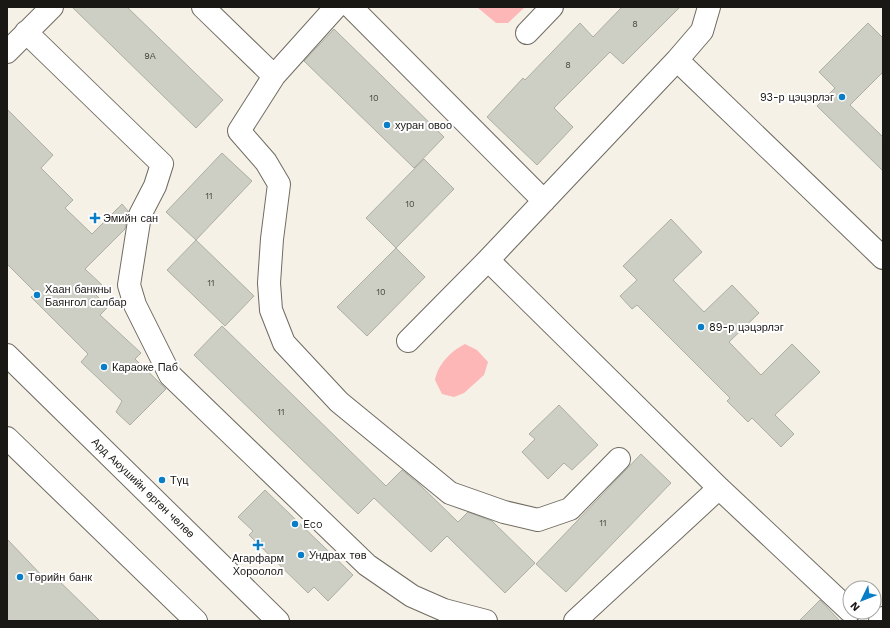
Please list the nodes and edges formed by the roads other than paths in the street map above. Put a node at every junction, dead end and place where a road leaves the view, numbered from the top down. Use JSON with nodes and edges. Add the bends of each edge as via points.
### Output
{"nodes":[{"id":1,"x":52,"y":7,"type":"edge"},
{"id":2,"x":203,"y":7,"type":"edge"},
{"id":3,"x":336,"y":7,"type":"edge"},
{"id":4,"x":351,"y":7,"type":"edge"},
{"id":5,"x":552,"y":7,"type":"edge"},
{"id":6,"x":709,"y":7,"type":"edge"},
{"id":7,"x":26,"y":32,"type":"junction"},
{"id":8,"x":527,"y":34,"type":"dead end"},
{"id":9,"x":7,"y":52,"type":"edge"},
{"id":10,"x":677,"y":60,"type":"junction"},
{"id":11,"x":274,"y":76,"type":"junction"},
{"id":12,"x":544,"y":201,"type":"junction"},
{"id":13,"x":883,"y":258,"type":"edge"},
{"id":14,"x":488,"y":260,"type":"junction"},
{"id":15,"x":408,"y":341,"type":"dead end"},
{"id":16,"x":7,"y":355,"type":"edge"},
{"id":17,"x":7,"y":438,"type":"edge"},
{"id":18,"x":619,"y":459,"type":"dead end"},
{"id":19,"x":719,"y":488,"type":"junction"},
{"id":20,"x":842,"y":603,"type":"edge"},
{"id":21,"x":883,"y":618,"type":"edge"},
{"id":22,"x":196,"y":621,"type":"edge"},
{"id":23,"x":278,"y":621,"type":"edge"},
{"id":24,"x":486,"y":621,"type":"edge"},
{"id":25,"x":575,"y":621,"type":"edge"},
{"id":26,"x":880,"y":621,"type":"edge"}],
"edges":[{"from":1,"to":7,"type":"street"},
{"from":2,"to":11,"type":"street"},
{"from":3,"to":11,"type":"street"},
{"from":4,"to":12,"type":"street"},
{"from":5,"to":8,"type":"street"},
{"from":6,"to":10,"type":"street","via":[[702,31]]},
{"from":7,"to":9,"type":"street"},
{"from":7,"to":24,"type":"street","via":[[162,164],[155,186],[140,215],[129,285],[135,305],[170,375],[368,565],[412,596],[444,610]]},
{"from":10,"to":12,"type":"street"},
{"from":10,"to":13,"type":"street"},
{"from":11,"to":18,"type":"street","via":[[239,131],[266,162],[278,184],[269,283],[272,310],[284,343],[339,402],[450,493],[504,512],[538,520],[570,509]]},
{"from":12,"to":14,"type":"street"},
{"from":14,"to":15,"type":"street"},
{"from":14,"to":19,"type":"street"},
{"from":16,"to":23,"type":"street","name":"Ард Аюушийн өргөн чөлөө"},
{"from":17,"to":22,"type":"street"},
{"from":19,"to":20,"type":"street"},
{"from":19,"to":25,"type":"street"},
{"from":21,"to":26,"type":"street"}]}
